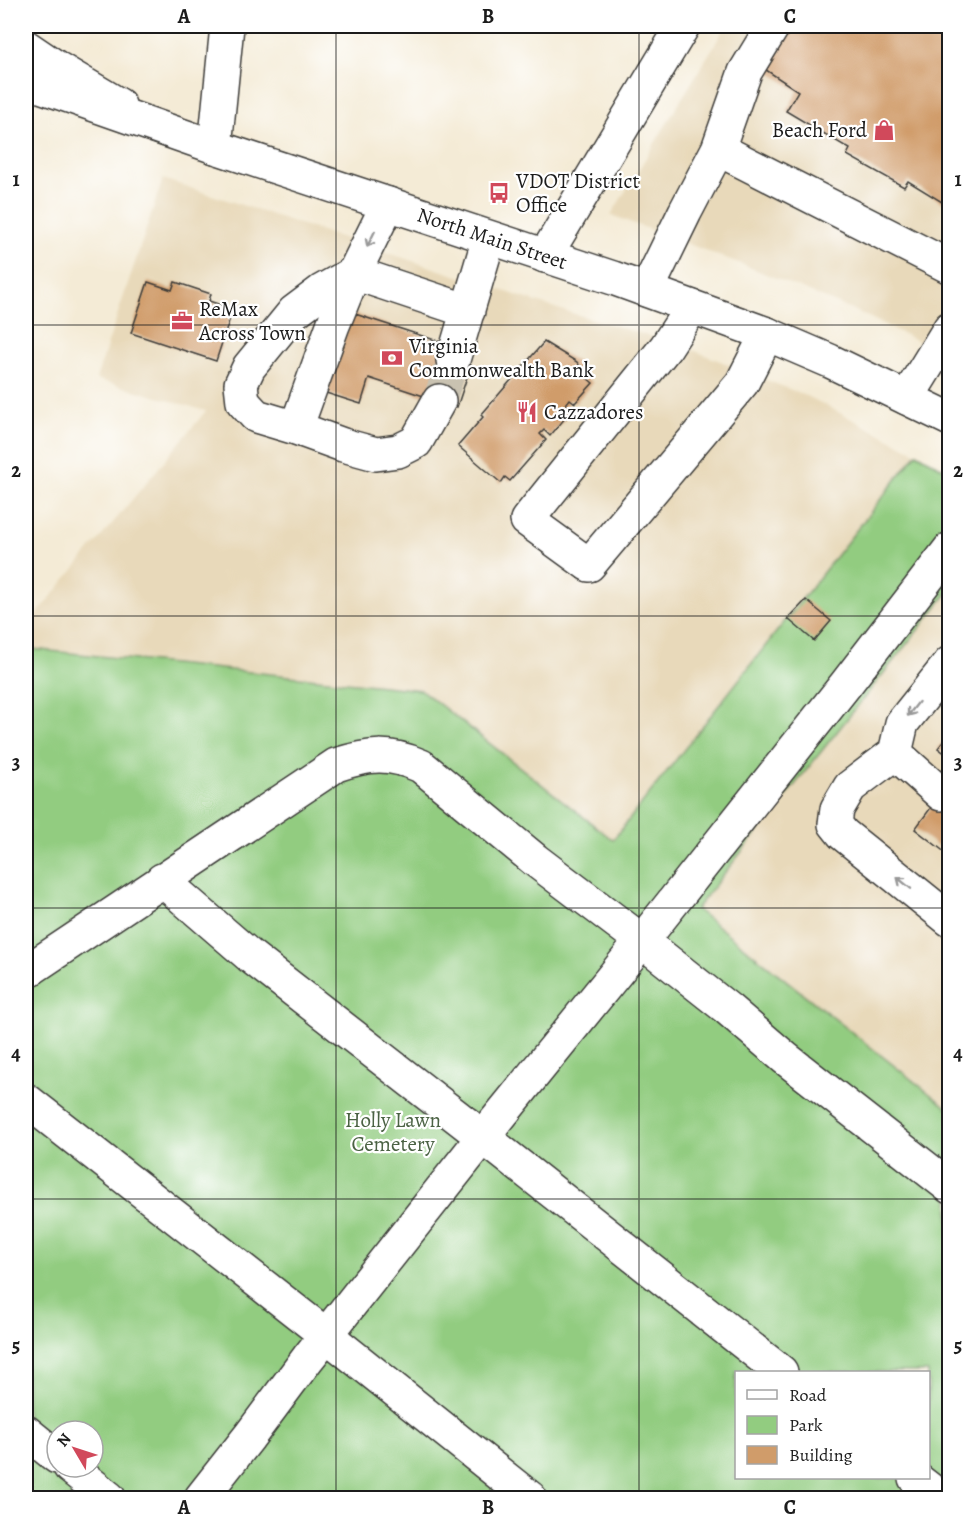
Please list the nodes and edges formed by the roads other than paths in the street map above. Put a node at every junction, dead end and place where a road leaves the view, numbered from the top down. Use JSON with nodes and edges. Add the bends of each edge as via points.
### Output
{"nodes":[{"id":1,"x":227,"y":26,"type":"edge"},
{"id":2,"x":683,"y":26,"type":"edge"},
{"id":3,"x":773,"y":26,"type":"edge"},
{"id":4,"x":26,"y":47,"type":"edge"},
{"id":5,"x":26,"y":81,"type":"edge"},
{"id":6,"x":149,"y":123,"type":"junction"},
{"id":7,"x":215,"y":147,"type":"junction"},
{"id":8,"x":718,"y":149,"type":"junction"},
{"id":9,"x":388,"y":204,"type":"junction"},
{"id":10,"x":489,"y":238,"type":"junction"},
{"id":11,"x":544,"y":256,"type":"junction"},
{"id":12,"x":950,"y":267,"type":"edge"},
{"id":13,"x":354,"y":273,"type":"junction"},
{"id":14,"x":646,"y":290,"type":"junction"},
{"id":15,"x":693,"y":307,"type":"junction"},
{"id":16,"x":468,"y":311,"type":"junction"},
{"id":17,"x":950,"y":328,"type":"edge"},
{"id":18,"x":767,"y":334,"type":"junction"},
{"id":19,"x":453,"y":360,"type":"tunnel mouth"},
{"id":20,"x":907,"y":398,"type":"junction"},
{"id":21,"x":439,"y":401,"type":"tunnel mouth"},
{"id":22,"x":949,"y":419,"type":"edge"},
{"id":23,"x":296,"y":428,"type":"junction"},
{"id":24,"x":950,"y":549,"type":"edge"},
{"id":25,"x":950,"y":663,"type":"edge"},
{"id":26,"x":895,"y":753,"type":"junction"},
{"id":27,"x":941,"y":794,"type":"dead end"},
{"id":28,"x":162,"y":880,"type":"junction"},
{"id":29,"x":950,"y":920,"type":"edge"},
{"id":30,"x":642,"y":940,"type":"junction"},
{"id":31,"x":26,"y":972,"type":"edge"},
{"id":32,"x":26,"y":1100,"type":"edge"},
{"id":33,"x":483,"y":1137,"type":"junction"},
{"id":34,"x":950,"y":1187,"type":"edge"},
{"id":35,"x":326,"y":1335,"type":"junction"},
{"id":36,"x":780,"y":1371,"type":"edge"},
{"id":37,"x":26,"y":1432,"type":"edge"},
{"id":38,"x":45,"y":1447,"type":"edge"},
{"id":39,"x":85,"y":1479,"type":"edge"},
{"id":40,"x":916,"y":1479,"type":"edge"},
{"id":41,"x":109,"y":1498,"type":"edge"},
{"id":42,"x":201,"y":1498,"type":"edge"},
{"id":43,"x":530,"y":1498,"type":"edge"},
{"id":44,"x":941,"y":1498,"type":"edge"}],
"edges":[{"from":1,"to":7,"type":"main road"},
{"from":2,"to":11,"type":"main road"},
{"from":3,"to":8,"type":"main road","via":[[745,72]]},
{"from":4,"to":6,"type":"main road"},
{"from":5,"to":6,"type":"main road","name":"North Main Street"},
{"from":6,"to":7,"type":"main road","name":"North Main Street"},
{"from":7,"to":9,"type":"main road","name":"North Main Street"},
{"from":8,"to":12,"type":"main road"},
{"from":8,"to":14,"type":"main road"},
{"from":9,"to":10,"type":"main road","name":"North Main Street"},
{"from":9,"to":13,"type":"main road","one_way":true},
{"from":10,"to":11,"type":"main road","name":"North Main Street"},
{"from":10,"to":16,"type":"main road"},
{"from":11,"to":14,"type":"main road","name":"North Main Street"},
{"from":13,"to":16,"type":"main road"},
{"from":13,"to":23,"type":"main road"},
{"from":13,"to":23,"type":"main road","via":[[294,312],[249,367],[242,384],[243,402],[256,416]]},
{"from":14,"to":15,"type":"main road","name":"North Main Street"},
{"from":15,"to":18,"type":"main road","name":"North Main Street"},
{"from":15,"to":18,"type":"main road","via":[[666,347],[527,520],[589,565],[742,383]]},
{"from":16,"to":19,"type":"main road"},
{"from":17,"to":20,"type":"main road"},
{"from":18,"to":20,"type":"main road","name":"North Main Street"},
{"from":20,"to":22,"type":"main road","name":"North Main Street"},
{"from":21,"to":23,"type":"main road","via":[[416,442],[398,451],[376,453]]},
{"from":24,"to":30,"type":"main road"},
{"from":25,"to":26,"type":"main road","one_way":true,"via":[[902,723]]},
{"from":26,"to":27,"type":"main road"},
{"from":29,"to":26,"type":"main road","one_way":true,"via":[[843,834],[836,824],[837,809],[850,788]]},
{"from":28,"to":30,"type":"main road","via":[[336,765],[384,755],[421,766],[535,860]]},
{"from":28,"to":31,"type":"main road"},
{"from":28,"to":33,"type":"main road","via":[[250,956]]},
{"from":30,"to":33,"type":"main road"},
{"from":30,"to":34,"type":"main road"},
{"from":32,"to":35,"type":"main road"},
{"from":33,"to":35,"type":"main road"},
{"from":33,"to":36,"type":"main road"},
{"from":35,"to":42,"type":"main road"},
{"from":35,"to":43,"type":"main road"},
{"from":37,"to":38,"type":"main road"},
{"from":39,"to":41,"type":"main road"},
{"from":40,"to":44,"type":"main road"}]}
